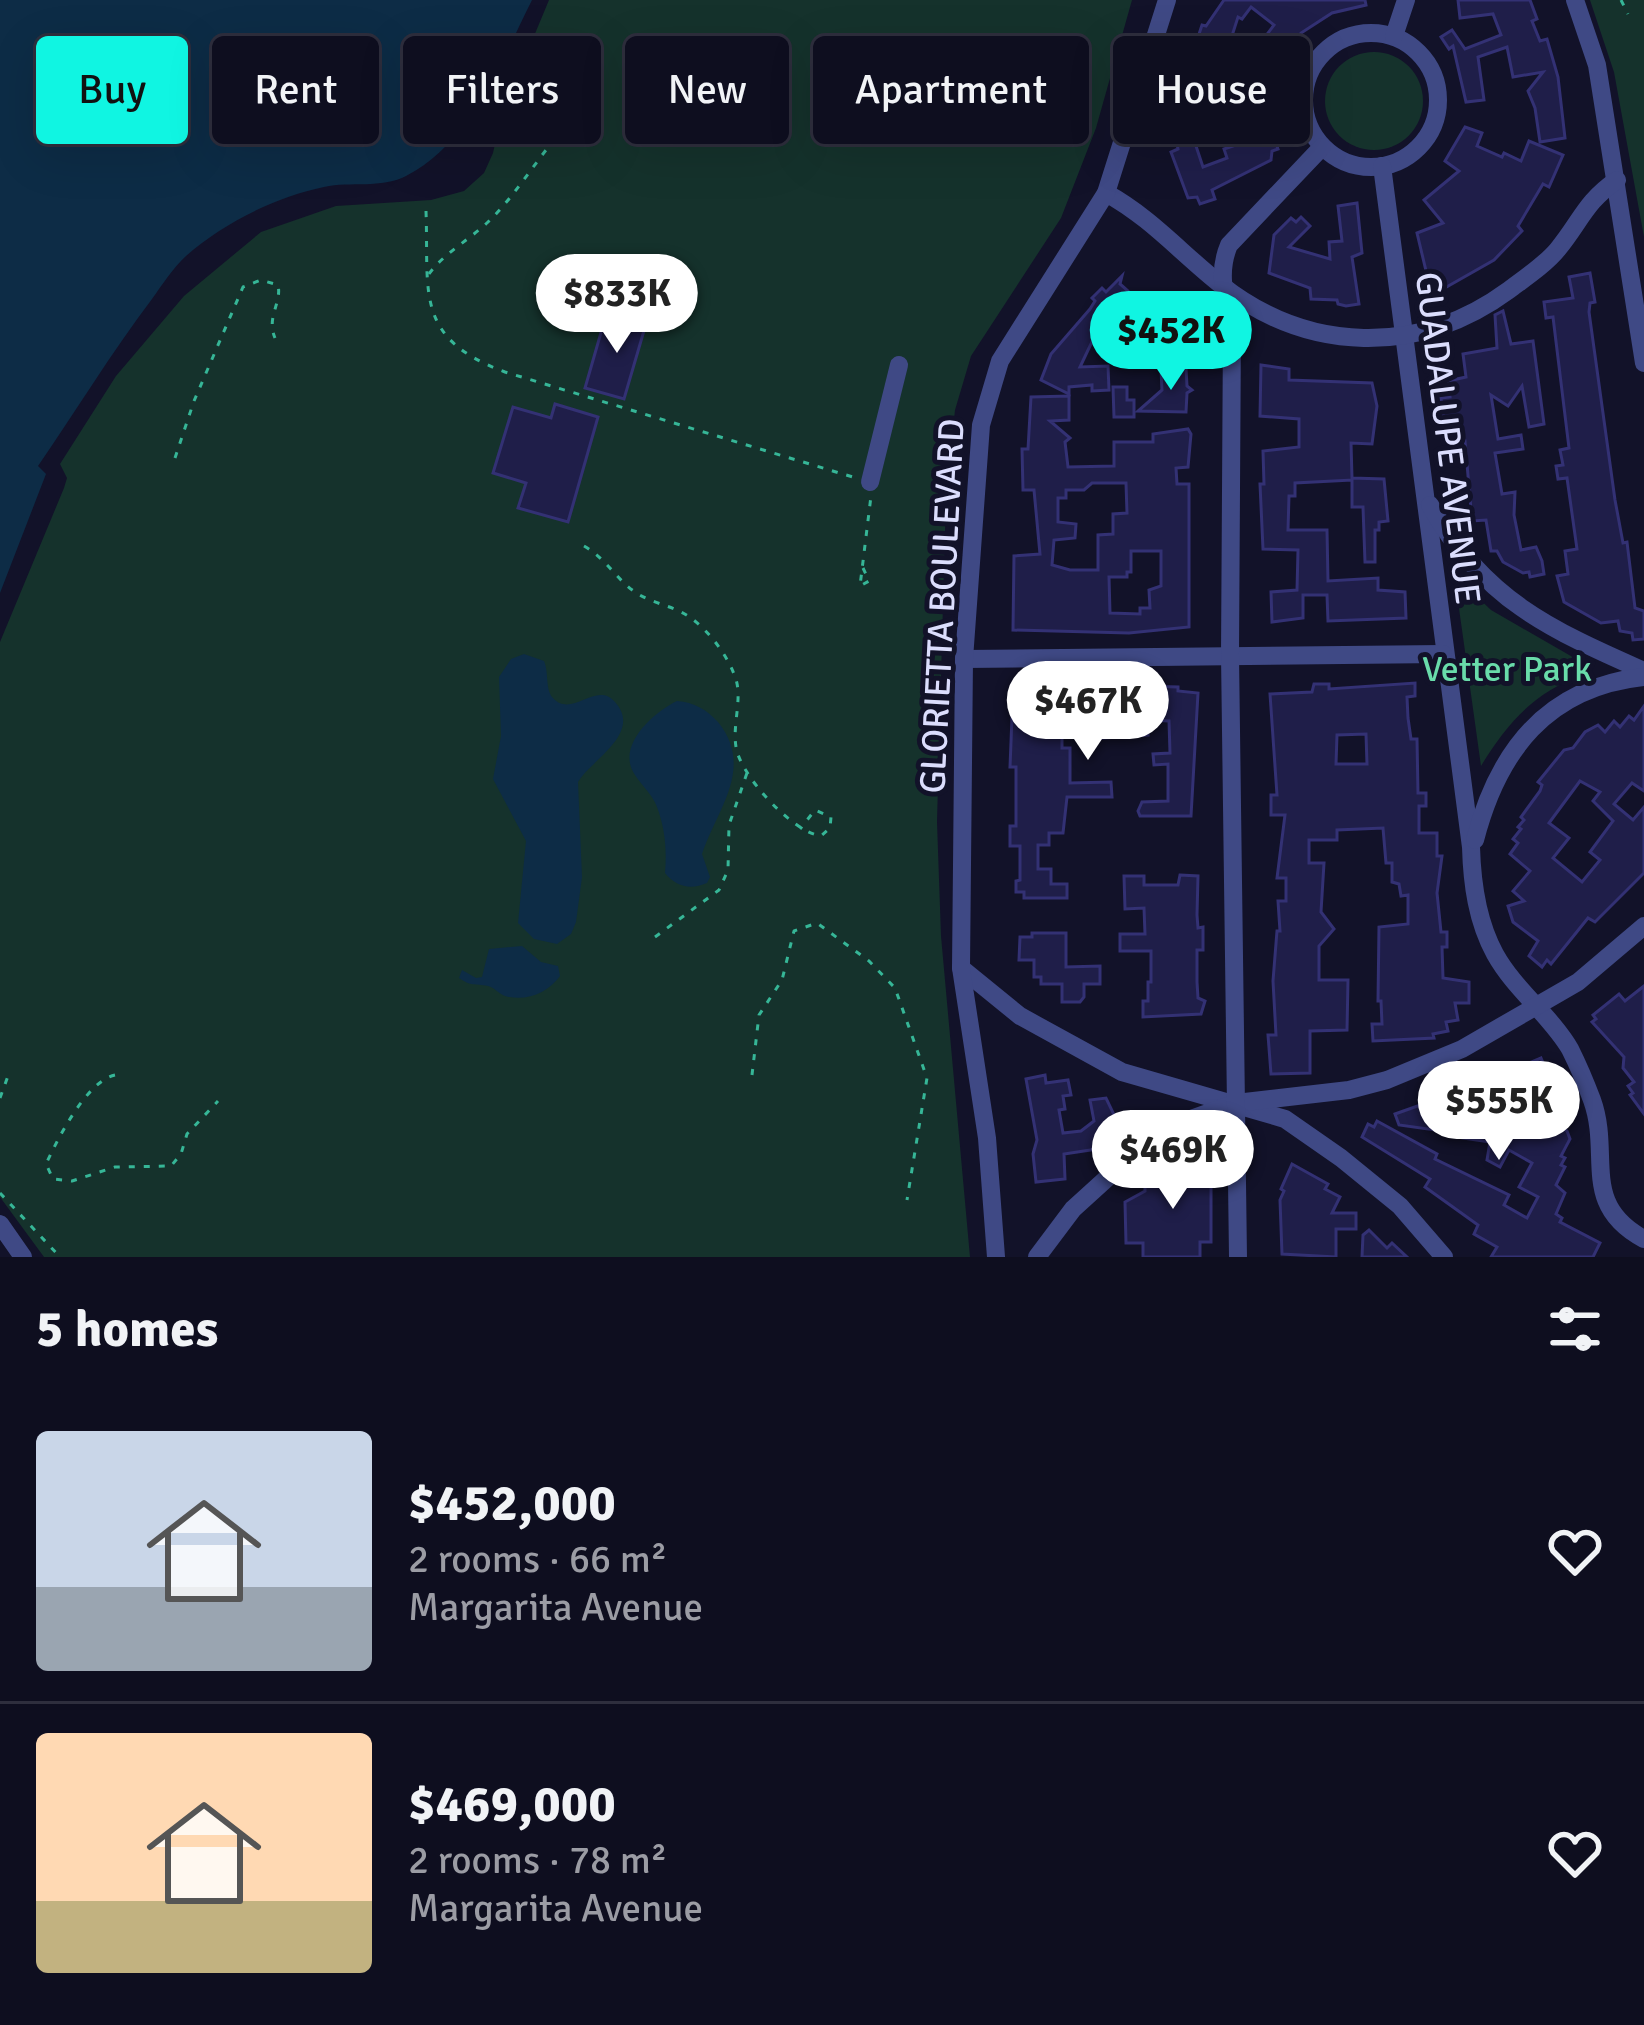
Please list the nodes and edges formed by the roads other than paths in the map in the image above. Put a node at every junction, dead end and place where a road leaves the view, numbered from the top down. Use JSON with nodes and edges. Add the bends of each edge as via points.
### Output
{"nodes":[{"id":1,"x":1167,"y":0,"type":"edge"},
{"id":2,"x":1406,"y":0,"type":"edge"},
{"id":3,"x":1575,"y":0,"type":"edge"},
{"id":4,"x":1394,"y":36,"type":"junction"},
{"id":5,"x":1322,"y":147,"type":"junction"},
{"id":6,"x":1382,"y":166,"type":"junction"},
{"id":7,"x":1617,"y":180,"type":"junction"},
{"id":8,"x":1106,"y":193,"type":"junction"},
{"id":9,"x":1222,"y":285,"type":"junction"},
{"id":10,"x":1402,"y":337,"type":"junction"},
{"id":11,"x":1644,"y":363,"type":"edge"},
{"id":12,"x":899,"y":365,"type":"dead end"},
{"id":13,"x":869,"y":482,"type":"road end"},
{"id":14,"x":1426,"y":497,"type":"junction"},
{"id":15,"x":1443,"y":654,"type":"junction"},
{"id":16,"x":1230,"y":655,"type":"junction"},
{"id":17,"x":964,"y":659,"type":"junction"},
{"id":18,"x":1644,"y":674,"type":"edge"},
{"id":19,"x":1472,"y":881,"type":"junction"},
{"id":20,"x":1644,"y":926,"type":"edge"},
{"id":21,"x":961,"y":968,"type":"junction"},
{"id":22,"x":1536,"y":1009,"type":"junction"},
{"id":23,"x":1236,"y":1102,"type":"junction"},
{"id":24,"x":0,"y":1224,"type":"edge"},
{"id":25,"x":1644,"y":1239,"type":"edge"},
{"id":26,"x":23,"y":1257,"type":"edge"},
{"id":27,"x":995,"y":1257,"type":"edge"},
{"id":28,"x":1037,"y":1257,"type":"edge"},
{"id":29,"x":1238,"y":1257,"type":"edge"},
{"id":30,"x":1444,"y":1257,"type":"edge"}],
"edges":[{"from":1,"to":8,"type":"street","name":"GLORIETTA BOULEVARD"},
{"from":2,"to":4,"type":"street"},
{"from":3,"to":7,"type":"street","via":[[1597,65]]},
{"from":4,"to":5,"type":"street","via":[[1349,36],[1314,63],[1303,106]]},
{"from":4,"to":6,"type":"street","via":[[1428,64],[1438,106],[1420,146]]},
{"from":5,"to":6,"type":"street","via":[[1340,160]]},
{"from":5,"to":9,"type":"street","via":[[1229,245]]},
{"from":6,"to":10,"type":"street","name":"GUADALUPE AVENUE"},
{"from":7,"to":10,"type":"street","via":[[1594,195],[1556,252],[1507,292],[1456,323]]},
{"from":7,"to":11,"type":"street"},
{"from":8,"to":9,"type":"street"},
{"from":8,"to":17,"type":"street","name":"GLORIETTA BOULEVARD","via":[[989,388]]},
{"from":9,"to":10,"type":"street","via":[[1303,328],[1343,338]]},
{"from":9,"to":16,"type":"street","via":[[1232,326]]},
{"from":10,"to":14,"type":"street","name":"GUADALUPE AVENUE"},
{"from":12,"to":13,"type":"street"},
{"from":14,"to":15,"type":"street","name":"GUADALUPE AVENUE"},
{"from":14,"to":18,"type":"street","via":[[1481,578],[1576,641]]},
{"from":15,"to":16,"type":"street"},
{"from":15,"to":19,"type":"street","name":"GUADALUPE AVENUE"},
{"from":16,"to":17,"type":"street"},
{"from":16,"to":23,"type":"street"},
{"from":17,"to":21,"type":"street","name":"GLORIETTA BOULEVARD"},
{"from":18,"to":19,"type":"street","via":[[1553,707],[1527,732],[1486,799]]},
{"from":19,"to":22,"type":"street","name":"GUADALUPE AVENUE","via":[[1492,949]]},
{"from":20,"to":22,"type":"street"},
{"from":21,"to":23,"type":"street","via":[[1020,1016],[1123,1072]]},
{"from":21,"to":27,"type":"street","name":"GLORIETTA BOULEVARD"},
{"from":22,"to":23,"type":"street","via":[[1387,1080]]},
{"from":22,"to":25,"type":"street","name":"GUADALUPE AVENUE","via":[[1568,1047],[1594,1104],[1599,1186],[1611,1212]]},
{"from":23,"to":28,"type":"street","via":[[1160,1130],[1073,1209]]},
{"from":23,"to":29,"type":"street"},
{"from":23,"to":30,"type":"street","via":[[1285,1119],[1341,1158],[1400,1206]]},
{"from":24,"to":26,"type":"street"}]}
